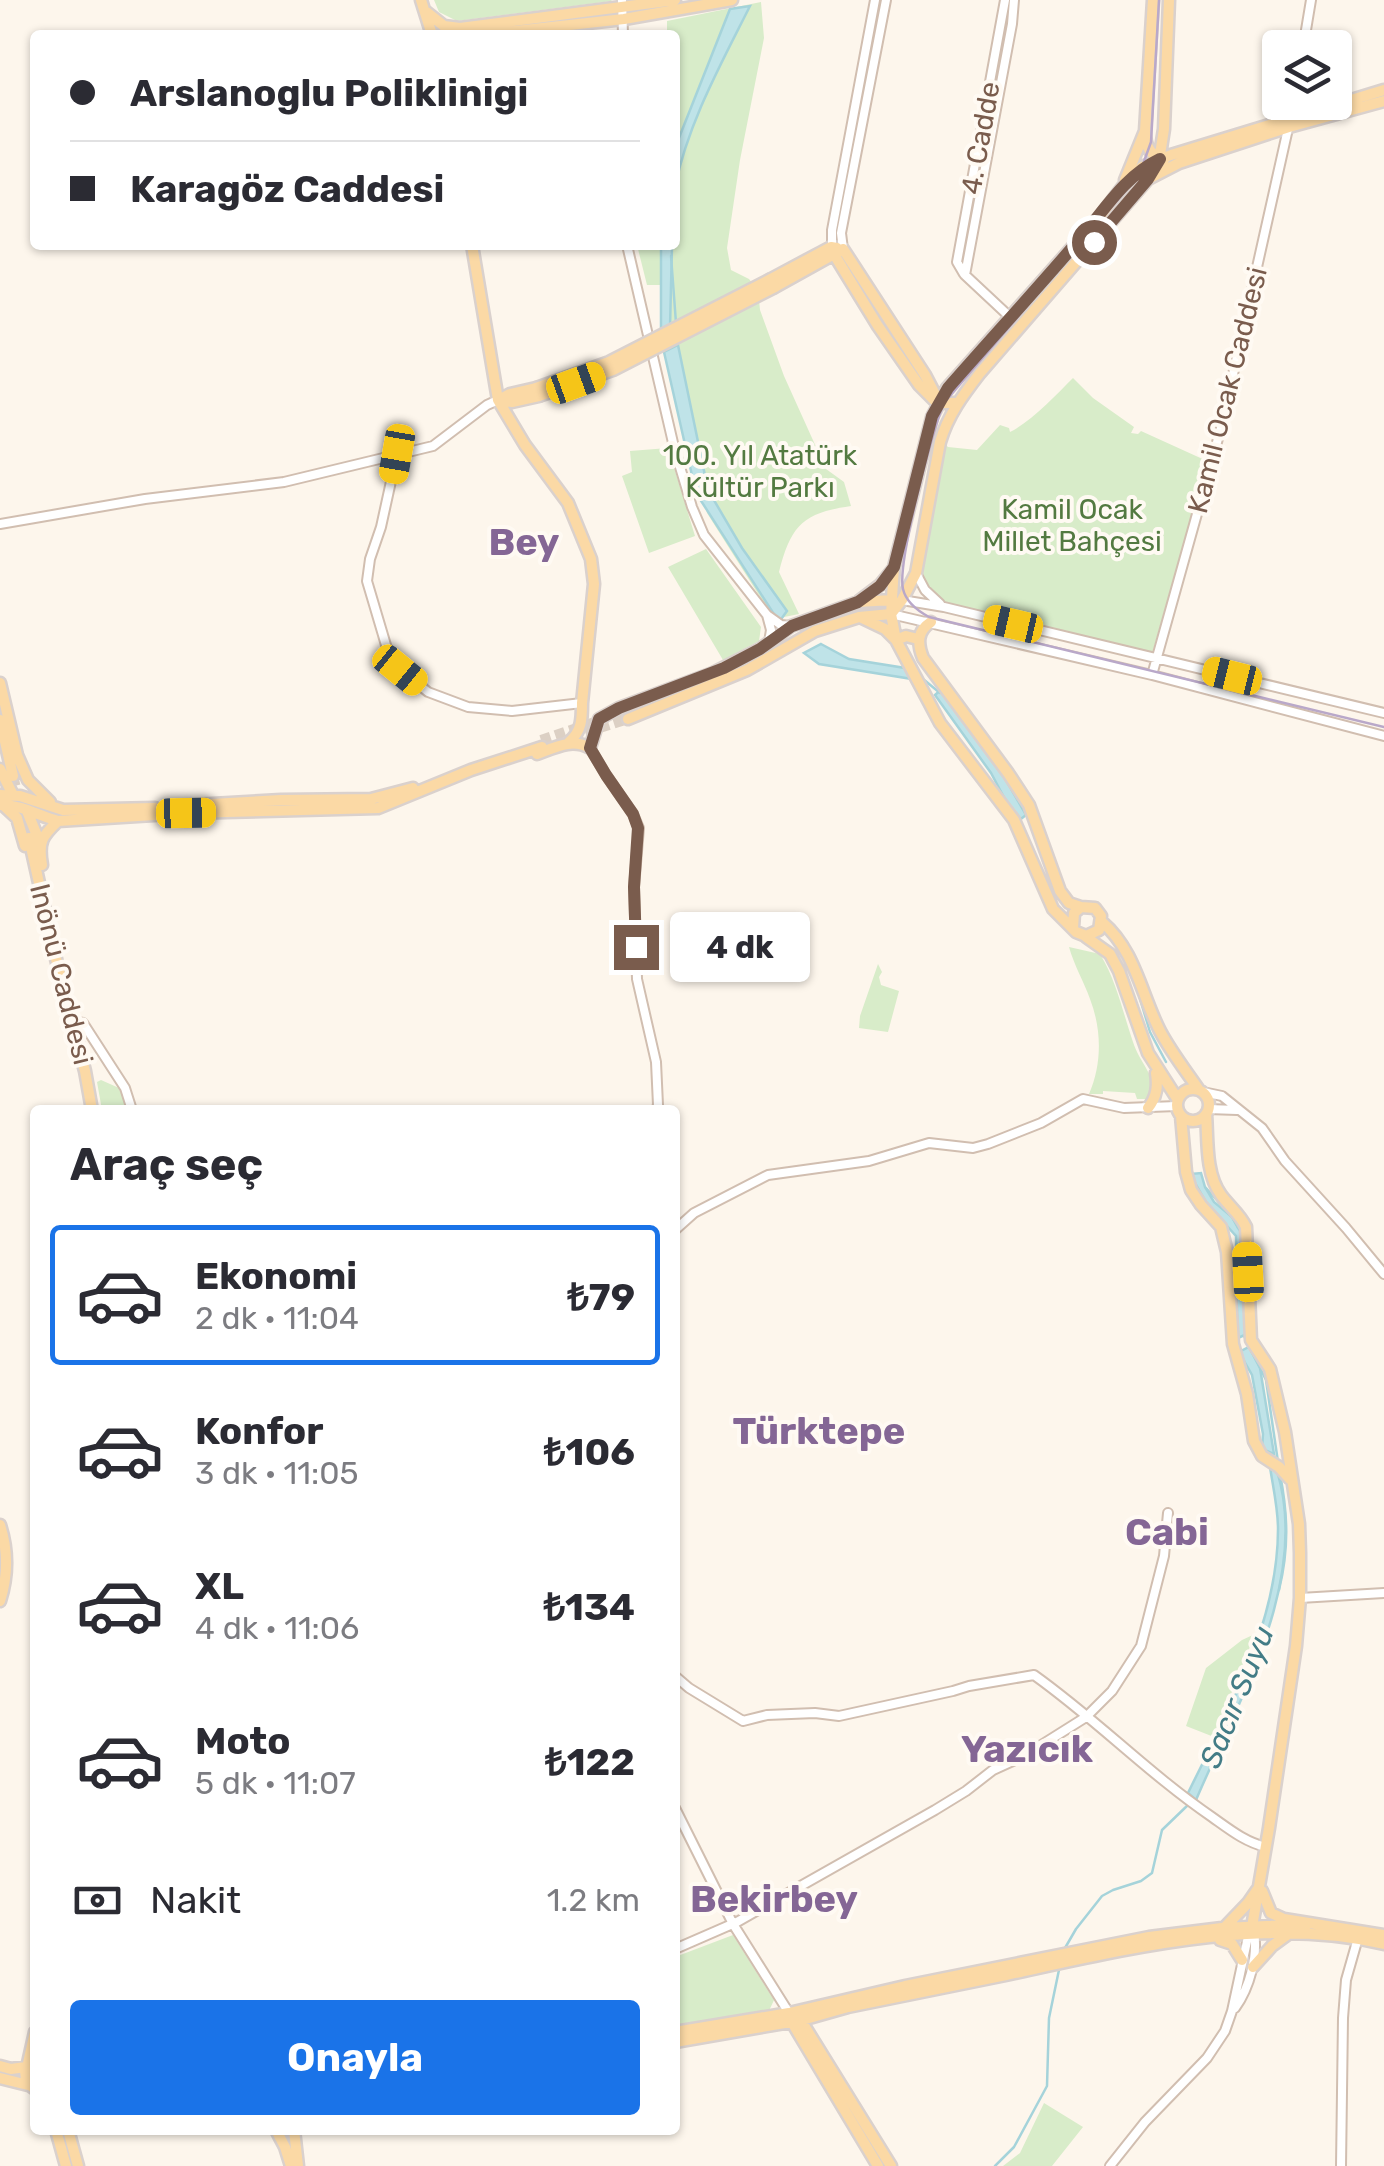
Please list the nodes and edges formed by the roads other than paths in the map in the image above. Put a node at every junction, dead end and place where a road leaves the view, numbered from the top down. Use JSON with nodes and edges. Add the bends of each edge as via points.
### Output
{"nodes":[{"id":1,"x":675,"y":0,"type":"edge"},
{"id":2,"x":732,"y":0,"type":"edge"},
{"id":3,"x":875,"y":0,"type":"edge"},
{"id":4,"x":886,"y":0,"type":"edge"},
{"id":5,"x":1004,"y":0,"type":"edge"},
{"id":6,"x":1014,"y":0,"type":"edge"},
{"id":7,"x":1153,"y":0,"type":"edge"},
{"id":8,"x":1169,"y":0,"type":"edge"},
{"id":9,"x":1311,"y":0,"type":"edge"},
{"id":10,"x":423,"y":5,"type":"edge"},
{"id":11,"x":623,"y":9,"type":"edge"},
{"id":12,"x":430,"y":30,"type":"edge"},
{"id":13,"x":506,"y":30,"type":"edge"},
{"id":14,"x":1306,"y":30,"type":"edge"},
{"id":15,"x":1384,"y":90,"type":"edge"},
{"id":16,"x":1384,"y":101,"type":"edge"},
{"id":17,"x":1290,"y":122,"type":"junction"},
{"id":18,"x":1164,"y":129,"type":"junction"},
{"id":19,"x":1144,"y":131,"type":"junction"},
{"id":20,"x":1190,"y":148,"type":"junction"},
{"id":21,"x":1160,"y":159,"type":"junction"},
{"id":22,"x":1180,"y":163,"type":"junction"},
{"id":23,"x":1148,"y":179,"type":"junction"},
{"id":24,"x":1124,"y":185,"type":"junction"},
{"id":25,"x":473,"y":250,"type":"edge"},
{"id":26,"x":628,"y":250,"type":"edge"},
{"id":27,"x":835,"y":250,"type":"junction"},
{"id":28,"x":966,"y":272,"type":"junction"},
{"id":29,"x":1011,"y":318,"type":"junction"},
{"id":30,"x":922,"y":380,"type":"junction"},
{"id":31,"x":954,"y":380,"type":"junction"},
{"id":32,"x":498,"y":400,"type":"junction"},
{"id":33,"x":939,"y":402,"type":"junction"},
{"id":34,"x":957,"y":402,"type":"junction"},
{"id":35,"x":945,"y":425,"type":"junction"},
{"id":36,"x":928,"y":435,"type":"junction"},
{"id":37,"x":397,"y":454,"type":"junction"},
{"id":38,"x":0,"y":524,"type":"edge"},
{"id":39,"x":894,"y":567,"type":"junction"},
{"id":40,"x":916,"y":573,"type":"junction"},
{"id":41,"x":897,"y":600,"type":"junction"},
{"id":42,"x":858,"y":602,"type":"junction"},
{"id":43,"x":944,"y":607,"type":"junction"},
{"id":44,"x":767,"y":614,"type":"junction"},
{"id":45,"x":890,"y":614,"type":"junction"},
{"id":46,"x":859,"y":616,"type":"junction"},
{"id":47,"x":931,"y":622,"type":"junction"},
{"id":48,"x":792,"y":626,"type":"junction"},
{"id":49,"x":918,"y":639,"type":"junction"},
{"id":50,"x":896,"y":640,"type":"junction"},
{"id":51,"x":769,"y":642,"type":"junction"},
{"id":52,"x":1156,"y":658,"type":"junction"},
{"id":53,"x":713,"y":672,"type":"junction"},
{"id":54,"x":1152,"y":675,"type":"junction"},
{"id":55,"x":0,"y":682,"type":"edge"},
{"id":56,"x":582,"y":703,"type":"junction"},
{"id":57,"x":1384,"y":713,"type":"edge"},
{"id":58,"x":0,"y":720,"type":"edge"},
{"id":59,"x":1384,"y":736,"type":"edge"},
{"id":60,"x":569,"y":742,"type":"junction"},
{"id":61,"x":590,"y":748,"type":"junction"},
{"id":62,"x":0,"y":773,"type":"edge"},
{"id":63,"x":14,"y":776,"type":"tunnel mouth"},
{"id":64,"x":427,"y":789,"type":"junction"},
{"id":65,"x":13,"y":795,"type":"junction"},
{"id":66,"x":1,"y":801,"type":"edge"},
{"id":67,"x":55,"y":806,"type":"junction"},
{"id":68,"x":27,"y":811,"type":"junction"},
{"id":69,"x":58,"y":821,"type":"junction"},
{"id":70,"x":34,"y":840,"type":"junction"},
{"id":71,"x":1081,"y":907,"type":"junction"},
{"id":72,"x":1102,"y":922,"type":"junction"},
{"id":73,"x":1074,"y":928,"type":"junction"},
{"id":74,"x":1086,"y":936,"type":"junction"},
{"id":75,"x":54,"y":954,"type":"junction"},
{"id":76,"x":72,"y":1021,"type":"junction"},
{"id":77,"x":1155,"y":1067,"type":"junction"},
{"id":78,"x":1201,"y":1091,"type":"junction"},
{"id":79,"x":91,"y":1105,"type":"edge"},
{"id":80,"x":130,"y":1105,"type":"edge"},
{"id":81,"x":658,"y":1105,"type":"edge"},
{"id":82,"x":1178,"y":1107,"type":"junction"},
{"id":83,"x":1148,"y":1108,"type":"junction"},
{"id":84,"x":1237,"y":1110,"type":"junction"},
{"id":85,"x":1208,"y":1111,"type":"junction"},
{"id":86,"x":680,"y":1226,"type":"edge"},
{"id":87,"x":1384,"y":1274,"type":"edge"},
{"id":88,"x":1287,"y":1447,"type":"junction"},
{"id":89,"x":1272,"y":1462,"type":"junction"},
{"id":90,"x":1291,"y":1481,"type":"junction"},
{"id":91,"x":1168,"y":1513,"type":"dead end"},
{"id":92,"x":0,"y":1525,"type":"edge"},
{"id":93,"x":1384,"y":1593,"type":"edge"},
{"id":94,"x":1300,"y":1598,"type":"junction"},
{"id":95,"x":0,"y":1601,"type":"edge"},
{"id":96,"x":680,"y":1680,"type":"edge"},
{"id":97,"x":1086,"y":1716,"type":"junction"},
{"id":98,"x":680,"y":1818,"type":"edge"},
{"id":99,"x":1266,"y":1847,"type":"junction"},
{"id":100,"x":1260,"y":1885,"type":"junction"},
{"id":101,"x":733,"y":1924,"type":"junction"},
{"id":102,"x":1308,"y":1924,"type":"junction"},
{"id":103,"x":1218,"y":1933,"type":"junction"},
{"id":104,"x":1251,"y":1933,"type":"junction"},
{"id":105,"x":1293,"y":1933,"type":"junction"},
{"id":106,"x":1384,"y":1935,"type":"edge"},
{"id":107,"x":1358,"y":1938,"type":"junction"},
{"id":108,"x":1384,"y":1944,"type":"edge"},
{"id":109,"x":680,"y":1947,"type":"edge"},
{"id":110,"x":1072,"y":1956,"type":"junction"},
{"id":111,"x":1247,"y":1963,"type":"junction"},
{"id":112,"x":794,"y":2018,"type":"junction"},
{"id":113,"x":680,"y":2031,"type":"edge"},
{"id":114,"x":680,"y":2041,"type":"edge"},
{"id":115,"x":30,"y":2062,"type":"edge"},
{"id":116,"x":0,"y":2066,"type":"edge"},
{"id":117,"x":0,"y":2078,"type":"edge"},
{"id":118,"x":30,"y":2086,"type":"edge"},
{"id":119,"x":63,"y":2135,"type":"edge"},
{"id":120,"x":279,"y":2135,"type":"edge"},
{"id":121,"x":294,"y":2135,"type":"edge"},
{"id":122,"x":72,"y":2166,"type":"edge"},
{"id":123,"x":295,"y":2166,"type":"edge"},
{"id":124,"x":878,"y":2166,"type":"edge"},
{"id":125,"x":892,"y":2166,"type":"edge"},
{"id":126,"x":1110,"y":2166,"type":"edge"},
{"id":127,"x":1341,"y":2166,"type":"edge"}],
"edges":[{"from":1,"to":11,"type":"main road"},
{"from":2,"to":11,"type":"main road"},
{"from":3,"to":27,"type":"street"},
{"from":4,"to":27,"type":"street"},
{"from":5,"to":28,"type":"street","name":"4. Cadde","via":[[958,262]]},
{"from":6,"to":28,"type":"street"},
{"from":7,"to":19,"type":"main road"},
{"from":8,"to":18,"type":"main road"},
{"from":9,"to":14,"type":"street"},
{"from":10,"to":11,"type":"main road","via":[[444,26],[460,28]]},
{"from":10,"to":12,"type":"main road"},
{"from":11,"to":13,"type":"main road"},
{"from":15,"to":17,"type":"main road"},
{"from":16,"to":17,"type":"main road"},
{"from":17,"to":20,"type":"main road"},
{"from":17,"to":22,"type":"main road"},
{"from":17,"to":52,"type":"street","name":"Kamil Ocak Caddesi","via":[[1221,428]]},
{"from":18,"to":20,"type":"main road","via":[[1175,144]]},
{"from":18,"to":21,"type":"main road"},
{"from":19,"to":21,"type":"main road","via":[[1149,150]]},
{"from":19,"to":24,"type":"main road"},
{"from":20,"to":21,"type":"main road"},
{"from":21,"to":22,"type":"main road"},
{"from":21,"to":23,"type":"main road"},
{"from":21,"to":24,"type":"main road"},
{"from":22,"to":23,"type":"main road"},
{"from":23,"to":34,"type":"main road"},
{"from":24,"to":29,"type":"main road"},
{"from":25,"to":32,"type":"main road"},
{"from":26,"to":44,"type":"street","via":[[692,508],[704,535]]},
{"from":27,"to":30,"type":"main road","via":[[878,326]]},
{"from":27,"to":32,"type":"main road","bridge":true,"via":[[613,370],[512,402]]},
{"from":28,"to":29,"type":"street"},
{"from":29,"to":31,"type":"main road"},
{"from":30,"to":31,"type":"main road"},
{"from":30,"to":33,"type":"main road"},
{"from":30,"to":36,"type":"main road"},
{"from":31,"to":33,"type":"main road"},
{"from":32,"to":37,"type":"street","via":[[433,446]]},
{"from":32,"to":56,"type":"main road","via":[[568,503],[592,559]]},
{"from":33,"to":34,"type":"main road"},
{"from":33,"to":35,"type":"main road"},
{"from":33,"to":36,"type":"main road"},
{"from":34,"to":35,"type":"main road"},
{"from":35,"to":40,"type":"main road"},
{"from":36,"to":39,"type":"main road"},
{"from":37,"to":38,"type":"street","via":[[284,482]]},
{"from":37,"to":56,"type":"street","via":[[367,581],[390,662],[428,692],[468,707],[512,711]]},
{"from":39,"to":41,"type":"main road"},
{"from":39,"to":42,"type":"main road"},
{"from":40,"to":41,"type":"main road"},
{"from":40,"to":43,"type":"street"},
{"from":41,"to":42,"type":"main road"},
{"from":41,"to":43,"type":"street"},
{"from":41,"to":45,"type":"main road"},
{"from":42,"to":48,"type":"main road"},
{"from":43,"to":52,"type":"street"},
{"from":44,"to":48,"type":"street"},
{"from":44,"to":51,"type":"street"},
{"from":45,"to":46,"type":"main road"},
{"from":45,"to":47,"type":"street"},
{"from":45,"to":50,"type":"main road"},
{"from":46,"to":50,"type":"main road"},
{"from":46,"to":53,"type":"main road","via":[[815,631],[747,670],[626,715]]},
{"from":47,"to":49,"type":"main road"},
{"from":47,"to":54,"type":"street"},
{"from":48,"to":51,"type":"main road"},
{"from":49,"to":50,"type":"main road"},
{"from":49,"to":71,"type":"main road","via":[[923,658],[1028,805],[1060,891]]},
{"from":50,"to":73,"type":"main road","via":[[940,723],[1014,820],[1053,909]]},
{"from":51,"to":53,"type":"main road"},
{"from":52,"to":54,"type":"street","name":"Kamil Ocak Caddesi"},
{"from":52,"to":57,"type":"street"},
{"from":53,"to":61,"type":"main road","via":[[599,719]]},
{"from":54,"to":59,"type":"street"},
{"from":55,"to":67,"type":"main road","via":[[28,780]]},
{"from":56,"to":60,"type":"main road","via":[[580,727]]},
{"from":58,"to":63,"type":"main road"},
{"from":60,"to":61,"type":"main road"},
{"from":60,"to":64,"type":"main road"},
{"from":61,"to":81,"type":"street","via":[[638,828],[636,979],[656,1062]]},
{"from":62,"to":65,"type":"main road"},
{"from":64,"to":67,"type":"main road","via":[[541,744],[371,799],[107,810]]},
{"from":64,"to":69,"type":"main road","via":[[378,808]]},
{"from":65,"to":66,"type":"main road"},
{"from":65,"to":67,"type":"main road"},
{"from":65,"to":68,"type":"main road"},
{"from":66,"to":68,"type":"main road"},
{"from":66,"to":75,"type":"main road","via":[[17,818],[44,937]]},
{"from":68,"to":69,"type":"main road"},
{"from":68,"to":70,"type":"main road"},
{"from":69,"to":70,"type":"main road"},
{"from":70,"to":75,"type":"main road"},
{"from":71,"to":72,"type":"main road","via":[[1096,908]]},
{"from":71,"to":73,"type":"main road"},
{"from":72,"to":74,"type":"main road"},
{"from":72,"to":78,"type":"main road","via":[[1128,954],[1160,1030]]},
{"from":73,"to":74,"type":"main road"},
{"from":74,"to":77,"type":"main road","via":[[1119,970]]},
{"from":75,"to":76,"type":"main road","name":"Inönü Caddesi"},
{"from":76,"to":79,"type":"main road","name":"Inönü Caddesi"},
{"from":76,"to":80,"type":"street","via":[[83,1023]]},
{"from":77,"to":82,"type":"main road"},
{"from":77,"to":83,"type":"main road","via":[[1158,1084]]},
{"from":78,"to":82,"type":"main road","via":[[1189,1089]]},
{"from":78,"to":84,"type":"street","via":[[1222,1096]]},
{"from":78,"to":85,"type":"main road"},
{"from":82,"to":83,"type":"street"},
{"from":82,"to":85,"type":"main road","via":[[1194,1121]]},
{"from":82,"to":89,"type":"main road","via":[[1190,1190],[1220,1227],[1227,1252],[1233,1344],[1254,1440]]},
{"from":83,"to":86,"type":"street","via":[[1083,1099],[1042,1123],[973,1148],[929,1143],[868,1161],[768,1176]]},
{"from":84,"to":85,"type":"street"},
{"from":84,"to":87,"type":"street","via":[[1262,1128]]},
{"from":85,"to":88,"type":"main road","via":[[1213,1179],[1246,1227],[1251,1340],[1270,1369]]},
{"from":88,"to":89,"type":"main road"},
{"from":88,"to":90,"type":"main road"},
{"from":89,"to":90,"type":"main road"},
{"from":90,"to":94,"type":"main road"},
{"from":91,"to":97,"type":"street","via":[[1141,1646]]},
{"from":92,"to":95,"type":"main road","via":[[6,1560]]},
{"from":93,"to":94,"type":"street"},
{"from":94,"to":99,"type":"main road"},
{"from":96,"to":97,"type":"street","via":[[743,1721],[767,1714],[839,1716],[1028,1674]]},
{"from":97,"to":99,"type":"street","via":[[1188,1801],[1251,1844]]},
{"from":97,"to":101,"type":"street"},
{"from":98,"to":101,"type":"street"},
{"from":99,"to":100,"type":"main road"},
{"from":100,"to":102,"type":"main road","via":[[1271,1914]]},
{"from":100,"to":103,"type":"main road"},
{"from":100,"to":104,"type":"main road"},
{"from":101,"to":109,"type":"street"},
{"from":101,"to":112,"type":"street"},
{"from":102,"to":104,"type":"main road"},
{"from":102,"to":106,"type":"main road"},
{"from":103,"to":104,"type":"main road"},
{"from":103,"to":110,"type":"main road","via":[[1149,1936]]},
{"from":103,"to":111,"type":"main road"},
{"from":104,"to":105,"type":"main road"},
{"from":104,"to":111,"type":"street"},
{"from":105,"to":107,"type":"main road"},
{"from":105,"to":111,"type":"main road"},
{"from":107,"to":108,"type":"main road"},
{"from":107,"to":127,"type":"street","via":[[1343,2018]]},
{"from":110,"to":112,"type":"main road"},
{"from":110,"to":112,"type":"main road","via":[[905,1986]]},
{"from":111,"to":126,"type":"street","via":[[1225,2031],[1207,2058]]},
{"from":112,"to":113,"type":"main road"},
{"from":112,"to":114,"type":"main road"},
{"from":112,"to":124,"type":"main road"},
{"from":112,"to":125,"type":"main road"},
{"from":115,"to":116,"type":"main road"},
{"from":117,"to":118,"type":"main road"},
{"from":119,"to":122,"type":"main road"},
{"from":120,"to":123,"type":"main road"},
{"from":121,"to":123,"type":"main road"}]}
